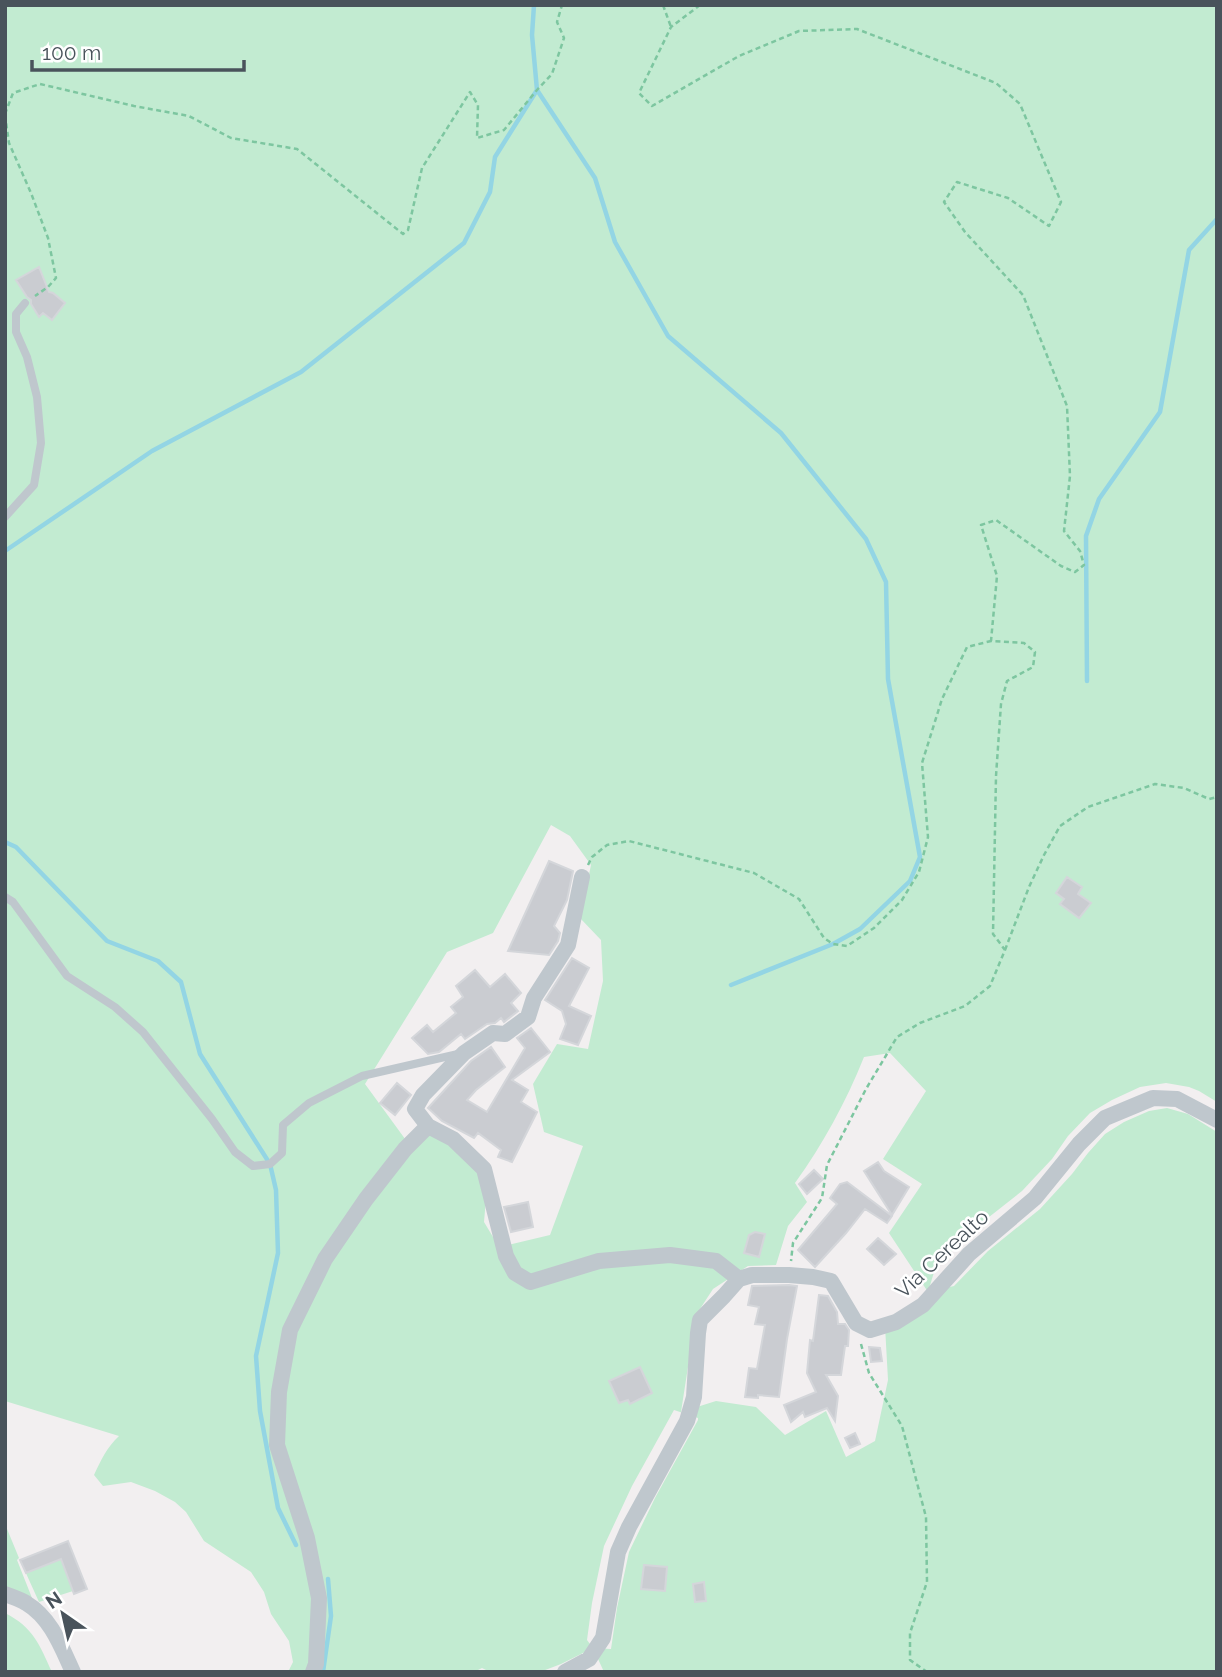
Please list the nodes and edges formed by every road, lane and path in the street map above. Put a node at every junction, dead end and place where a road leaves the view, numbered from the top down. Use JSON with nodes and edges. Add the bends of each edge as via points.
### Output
{"nodes":[{"id":1,"x":562,"y":5,"type":"edge"},
{"id":2,"x":663,"y":5,"type":"edge"},
{"id":3,"x":700,"y":5,"type":"edge"},
{"id":4,"x":671,"y":27,"type":"junction"},
{"id":5,"x":5,"y":114,"type":"edge"},
{"id":6,"x":25,"y":303,"type":"joint"},
{"id":7,"x":5,"y":517,"type":"edge"},
{"id":8,"x":991,"y":641,"type":"junction"},
{"id":9,"x":1217,"y":797,"type":"edge"},
{"id":10,"x":582,"y":877,"type":"joint"},
{"id":11,"x":5,"y":897,"type":"edge"},
{"id":12,"x":1005,"y":950,"type":"junction"},
{"id":13,"x":464,"y":1053,"type":"junction"},
{"id":14,"x":1217,"y":1120,"type":"edge"},
{"id":15,"x":428,"y":1126,"type":"junction"},
{"id":16,"x":789,"y":1275,"type":"junction"},
{"id":17,"x":739,"y":1279,"type":"junction"},
{"id":18,"x":856,"y":1323,"type":"junction"},
{"id":19,"x":5,"y":1594,"type":"edge"},
{"id":20,"x":73,"y":1672,"type":"edge"},
{"id":21,"x":313,"y":1672,"type":"edge"},
{"id":22,"x":565,"y":1672,"type":"edge"},
{"id":23,"x":927,"y":1672,"type":"edge"}],
"edges":[{"from":1,"to":5,"type":"path","via":[[557,22],[564,38],[552,74],[504,130],[477,138],[478,105],[470,92],[422,168],[408,230],[403,234],[297,149],[231,138],[189,116],[40,84],[13,93]]},
{"from":2,"to":4,"type":"path"},
{"from":3,"to":4,"type":"path"},
{"from":4,"to":8,"type":"path","via":[[639,93],[652,106],[739,56],[799,31],[857,29],[996,83],[1020,104],[1061,202],[1049,226],[1008,198],[957,182],[944,202],[965,232],[1024,295],[1067,406],[1070,476],[1064,531],[1080,551],[1084,565],[1075,572],[1061,566],[996,520],[981,525],[998,576]]},
{"from":5,"to":6,"type":"path","via":[[9,143],[48,238],[55,278]]},
{"from":6,"to":7,"type":"lane","via":[[16,314],[16,332],[37,397],[41,443],[34,485]]},
{"from":8,"to":10,"type":"path","via":[[967,647],[942,699],[922,763],[928,837],[919,872],[902,900],[874,928],[846,946],[824,938],[799,899],[754,873],[629,841],[607,845],[592,857]]},
{"from":8,"to":12,"type":"path","via":[[1024,643],[1035,652],[1033,667],[1007,681],[1001,704],[993,934]]},
{"from":9,"to":12,"type":"path","via":[[1209,799],[1184,788],[1156,784],[1088,807],[1060,826],[1029,887]]},
{"from":10,"to":13,"type":"street","via":[[568,945],[534,998],[528,1017],[505,1034],[493,1033]]},
{"from":11,"to":13,"type":"lane","via":[[67,976],[115,1007],[143,1032],[235,1152],[253,1166],[270,1164],[282,1153],[283,1125],[309,1103],[362,1076]]},
{"from":12,"to":16,"type":"path","via":[[990,986],[965,1006],[897,1037],[827,1165],[822,1198],[793,1243]]},
{"from":13,"to":15,"type":"street","via":[[415,1109]]},
{"from":14,"to":18,"type":"street","name":"Via Cerealto","via":[[1177,1099],[1165,1098],[1153,1098],[1105,1118],[1035,1198],[969,1254],[923,1305],[896,1322],[870,1330]]},
{"from":15,"to":17,"type":"street","via":[[453,1139],[484,1168],[506,1256],[515,1273],[530,1282],[599,1261],[670,1255],[716,1261]]},
{"from":15,"to":21,"type":"street","via":[[405,1149],[325,1258],[290,1330],[279,1392],[277,1445],[307,1538],[319,1598]]},
{"from":16,"to":17,"type":"street"},
{"from":16,"to":18,"type":"street","via":[[831,1281]]},
{"from":17,"to":22,"type":"street","via":[[700,1320],[694,1397],[687,1422],[618,1552],[603,1638],[589,1659]]},
{"from":18,"to":23,"type":"path","via":[[869,1373],[902,1426],[926,1517],[927,1582],[910,1633],[910,1660]]},
{"from":19,"to":20,"type":"street","via":[[43,1617]]}]}
